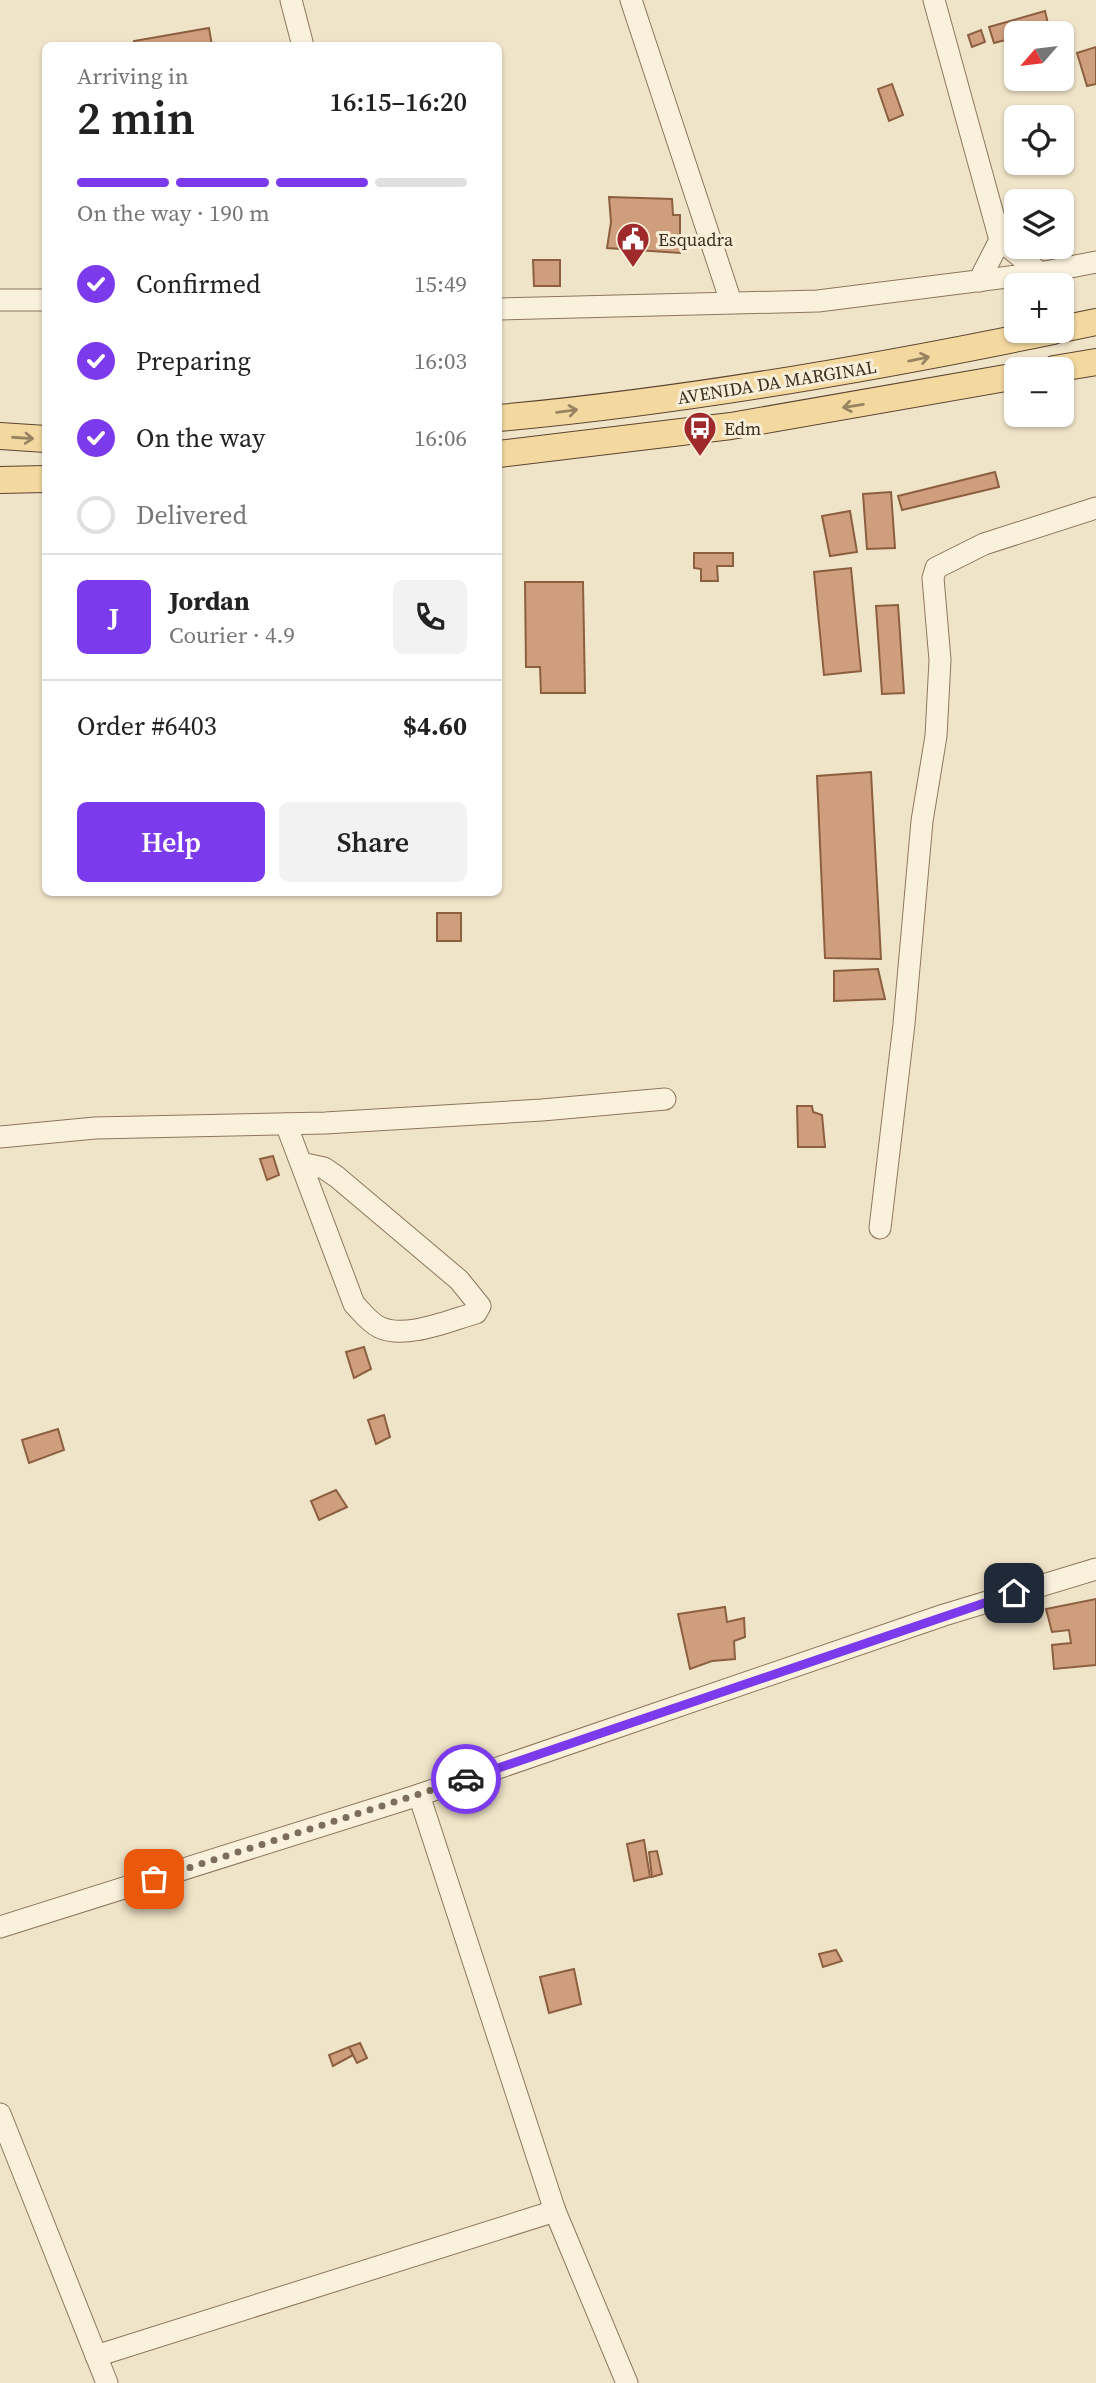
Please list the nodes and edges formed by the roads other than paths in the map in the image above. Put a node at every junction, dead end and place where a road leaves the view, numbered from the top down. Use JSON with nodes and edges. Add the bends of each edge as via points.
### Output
{"nodes":[{"id":1,"x":290,"y":0,"type":"edge"},
{"id":2,"x":632,"y":0,"type":"edge"},
{"id":3,"x":934,"y":0,"type":"edge"},
{"id":4,"x":302,"y":42,"type":"edge"},
{"id":5,"x":1000,"y":240,"type":"junction"},
{"id":6,"x":1096,"y":262,"type":"edge"},
{"id":7,"x":1040,"y":273,"type":"joint"},
{"id":8,"x":1004,"y":278,"type":"edge"},
{"id":9,"x":979,"y":281,"type":"junction"},
{"id":10,"x":0,"y":300,"type":"edge"},
{"id":11,"x":42,"y":300,"type":"edge"},
{"id":12,"x":731,"y":303,"type":"junction"},
{"id":13,"x":502,"y":309,"type":"edge"},
{"id":14,"x":1096,"y":322,"type":"edge"},
{"id":15,"x":1074,"y":327,"type":"edge"},
{"id":16,"x":1004,"y":341,"type":"edge"},
{"id":17,"x":1096,"y":362,"type":"edge"},
{"id":18,"x":1074,"y":366,"type":"edge"},
{"id":19,"x":1004,"y":378,"type":"edge"},
{"id":20,"x":502,"y":418,"type":"edge"},
{"id":21,"x":0,"y":436,"type":"edge"},
{"id":22,"x":42,"y":439,"type":"edge"},
{"id":23,"x":502,"y":454,"type":"edge"},
{"id":24,"x":42,"y":479,"type":"edge"},
{"id":25,"x":0,"y":480,"type":"edge"},
{"id":26,"x":1096,"y":508,"type":"edge"},
{"id":27,"x":665,"y":1099,"type":"dead end"},
{"id":28,"x":286,"y":1124,"type":"junction"},
{"id":29,"x":0,"y":1138,"type":"edge"},
{"id":30,"x":301,"y":1163,"type":"junction"},
{"id":31,"x":880,"y":1228,"type":"dead end"},
{"id":32,"x":1096,"y":1569,"type":"edge"},
{"id":33,"x":419,"y":1795,"type":"junction"},
{"id":34,"x":0,"y":1927,"type":"edge"},
{"id":35,"x":0,"y":2114,"type":"edge"},
{"id":36,"x":555,"y":2211,"type":"junction"},
{"id":37,"x":96,"y":2356,"type":"junction"},
{"id":38,"x":107,"y":2383,"type":"edge"},
{"id":39,"x":627,"y":2383,"type":"edge"}],
"edges":[{"from":1,"to":4,"type":"street"},
{"from":2,"to":12,"type":"street"},
{"from":3,"to":5,"type":"street"},
{"from":5,"to":7,"type":"street"},
{"from":5,"to":9,"type":"street"},
{"from":6,"to":7,"type":"street"},
{"from":8,"to":9,"type":"street"},
{"from":9,"to":12,"type":"street","via":[[818,301]]},
{"from":10,"to":11,"type":"street"},
{"from":12,"to":13,"type":"street"},
{"from":14,"to":15,"type":"main road"},
{"from":20,"to":16,"type":"main road","name":"AVENIDA DA MARGINAL","one_way":true,"via":[[683,397],[880,367]]},
{"from":17,"to":18,"type":"main road"},
{"from":19,"to":23,"type":"main road","name":"AVENIDA DA MARGINAL","one_way":true,"via":[[731,426]]},
{"from":21,"to":22,"type":"main road","one_way":true},
{"from":24,"to":25,"type":"main road"},
{"from":26,"to":31,"type":"street","via":[[984,544],[936,568],[940,660],[936,736],[922,821]]},
{"from":27,"to":28,"type":"street"},
{"from":28,"to":29,"type":"street","via":[[95,1128]]},
{"from":28,"to":30,"type":"street"},
{"from":30,"to":30,"type":"street","via":[[354,1304],[366,1317],[379,1327],[397,1331],[476,1313],[480,1306],[459,1280],[337,1177],[324,1168]]},
{"from":32,"to":33,"type":"street","via":[[944,1615]]},
{"from":33,"to":34,"type":"street"},
{"from":33,"to":36,"type":"street"},
{"from":35,"to":37,"type":"street"},
{"from":36,"to":37,"type":"street"},
{"from":36,"to":39,"type":"street"},
{"from":37,"to":38,"type":"street"}]}
